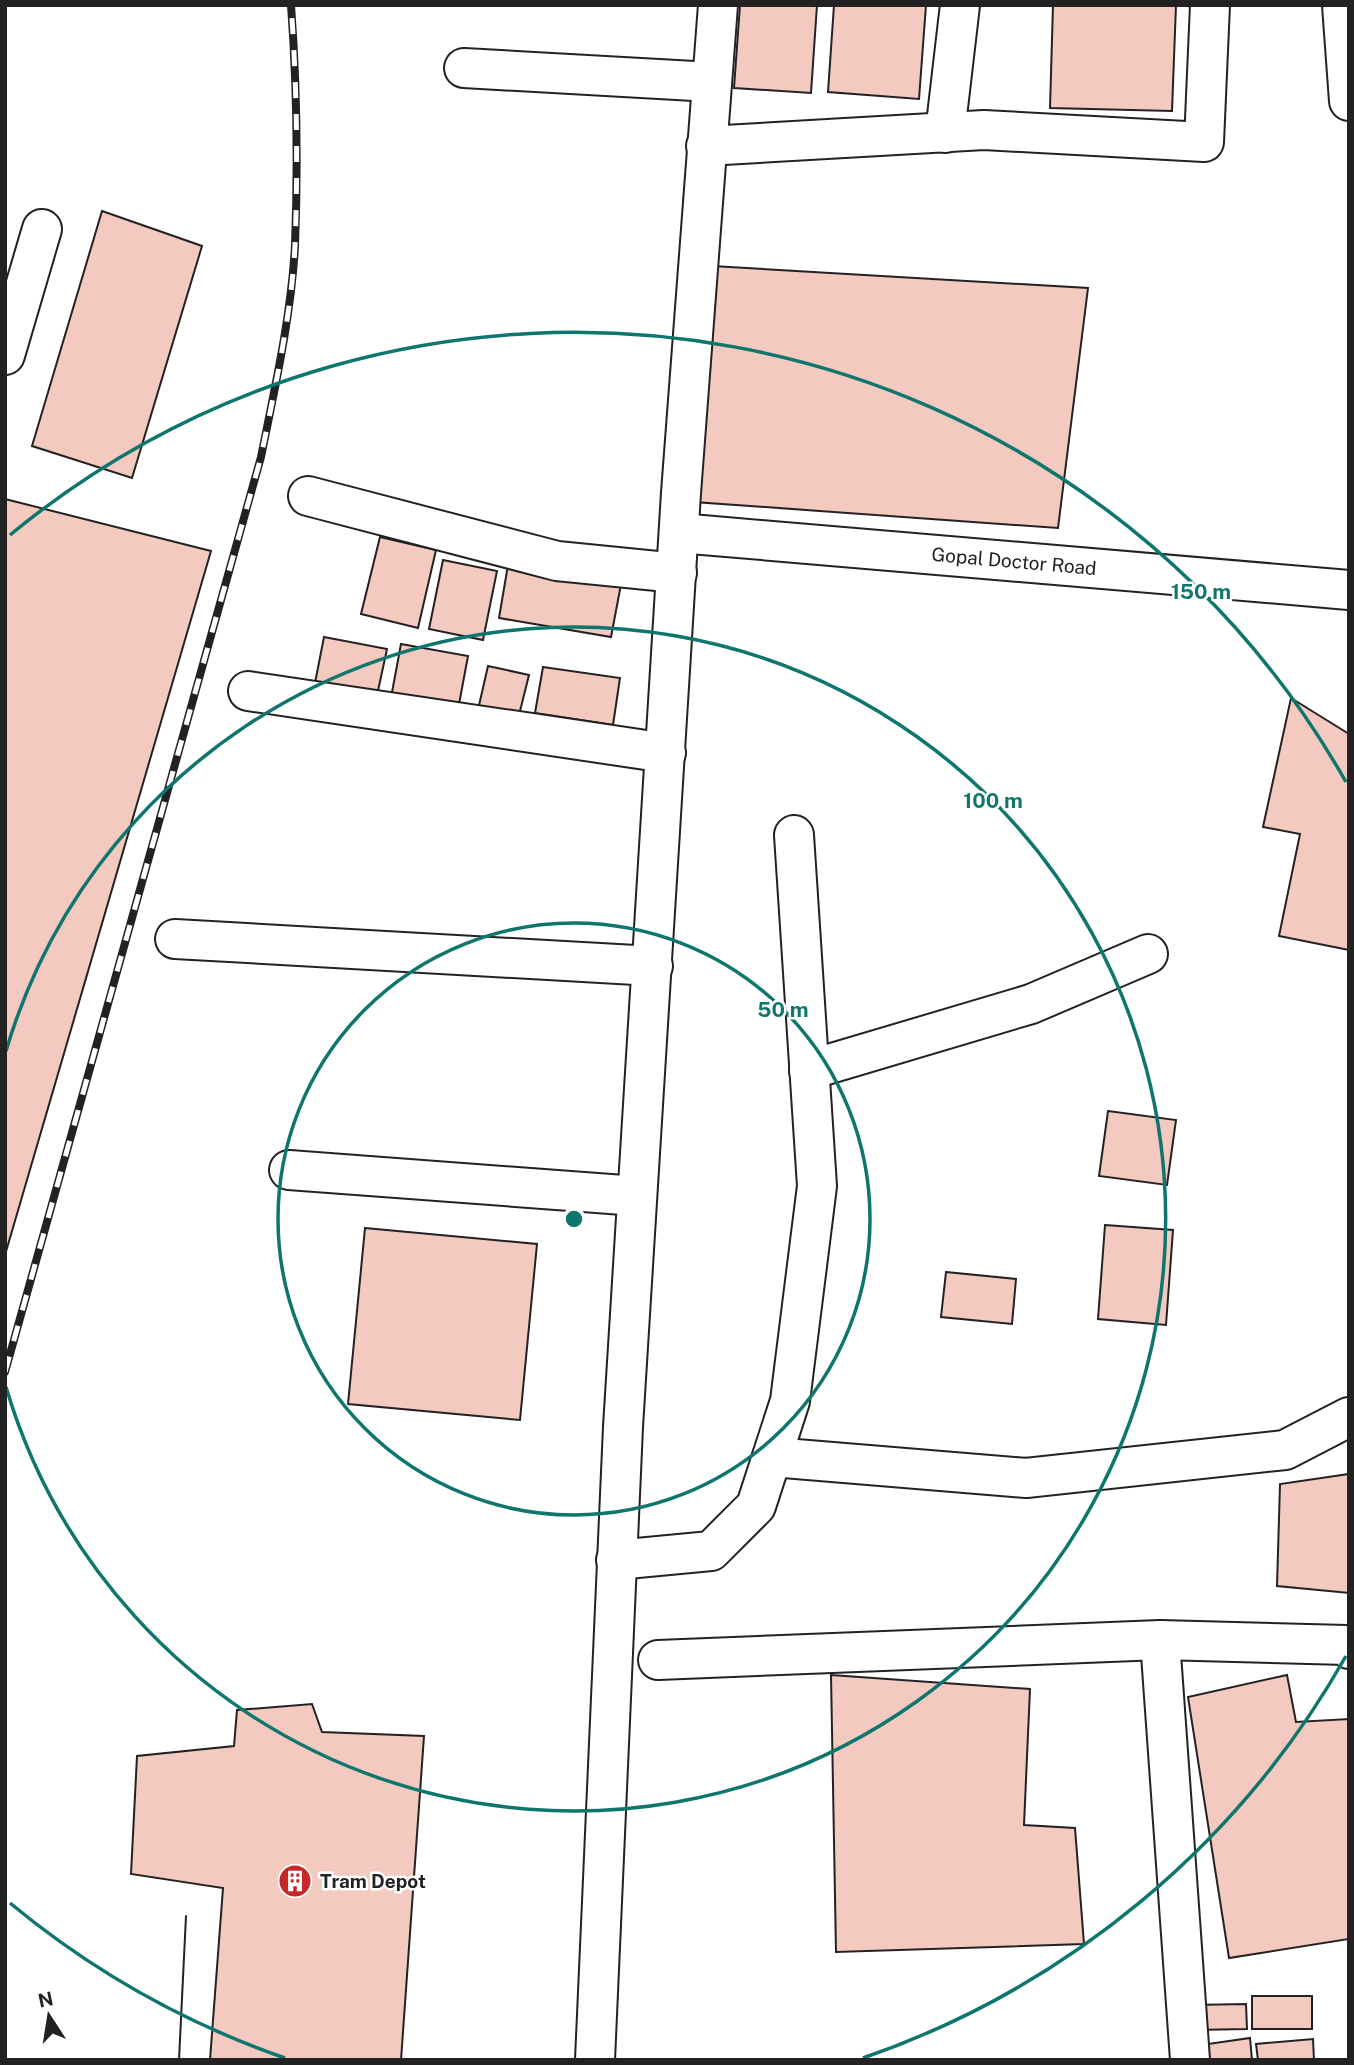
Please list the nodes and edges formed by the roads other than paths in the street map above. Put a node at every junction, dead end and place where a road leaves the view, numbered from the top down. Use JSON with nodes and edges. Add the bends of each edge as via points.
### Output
{"nodes":[{"id":1,"x":718,"y":5,"type":"edge"},
{"id":2,"x":960,"y":5,"type":"edge"},
{"id":3,"x":1210,"y":5,"type":"edge"},
{"id":4,"x":1342,"y":5,"type":"edge"},
{"id":5,"x":464,"y":68,"type":"dead end"},
{"id":6,"x":712,"y":82,"type":"junction"},
{"id":7,"x":1349,"y":101,"type":"edge"},
{"id":8,"x":945,"y":133,"type":"junction"},
{"id":9,"x":706,"y":146,"type":"junction"},
{"id":10,"x":42,"y":229,"type":"dead end"},
{"id":11,"x":5,"y":355,"type":"edge"},
{"id":12,"x":308,"y":496,"type":"dead end"},
{"id":13,"x":679,"y":533,"type":"junction"},
{"id":14,"x":677,"y":573,"type":"junction"},
{"id":15,"x":1349,"y":590,"type":"edge"},
{"id":16,"x":247,"y":691,"type":"dead end"},
{"id":17,"x":666,"y":752,"type":"junction"},
{"id":18,"x":794,"y":835,"type":"dead end"},
{"id":19,"x":175,"y":939,"type":"dead end"},
{"id":20,"x":1148,"y":954,"type":"dead end"},
{"id":21,"x":653,"y":966,"type":"junction"},
{"id":22,"x":809,"y":1070,"type":"junction"},
{"id":23,"x":289,"y":1170,"type":"dead end"},
{"id":24,"x":637,"y":1196,"type":"junction"},
{"id":25,"x":1349,"y":1417,"type":"edge"},
{"id":26,"x":772,"y":1457,"type":"junction"},
{"id":27,"x":617,"y":1560,"type":"junction"},
{"id":28,"x":1160,"y":1640,"type":"junction"},
{"id":29,"x":1349,"y":1648,"type":"edge"},
{"id":30,"x":658,"y":1660,"type":"dead end"},
{"id":31,"x":595,"y":2060,"type":"edge"},
{"id":32,"x":1190,"y":2060,"type":"edge"}],
"edges":[{"from":1,"to":6,"type":"street"},
{"from":2,"to":8,"type":"street"},
{"from":3,"to":8,"type":"street","via":[[1204,142],[984,130]]},
{"from":4,"to":7,"type":"street"},
{"from":5,"to":6,"type":"street"},
{"from":6,"to":9,"type":"street"},
{"from":8,"to":9,"type":"street"},
{"from":9,"to":13,"type":"street"},
{"from":10,"to":11,"type":"street"},
{"from":12,"to":14,"type":"street","via":[[557,561]]},
{"from":13,"to":14,"type":"street"},
{"from":13,"to":15,"type":"street","name":"Gopal Doctor Road"},
{"from":14,"to":17,"type":"street"},
{"from":16,"to":17,"type":"street"},
{"from":17,"to":21,"type":"street"},
{"from":18,"to":22,"type":"street"},
{"from":19,"to":21,"type":"street"},
{"from":20,"to":22,"type":"street","via":[[1031,1004]]},
{"from":21,"to":24,"type":"street"},
{"from":22,"to":26,"type":"street","via":[[817,1186],[790,1401]]},
{"from":23,"to":24,"type":"street"},
{"from":24,"to":27,"type":"street"},
{"from":25,"to":26,"type":"street","via":[[1285,1450],[1026,1478]]},
{"from":26,"to":27,"type":"street","via":[[756,1506],[711,1551]]},
{"from":27,"to":31,"type":"street"},
{"from":28,"to":29,"type":"street"},
{"from":28,"to":30,"type":"street"},
{"from":28,"to":32,"type":"street"}]}
